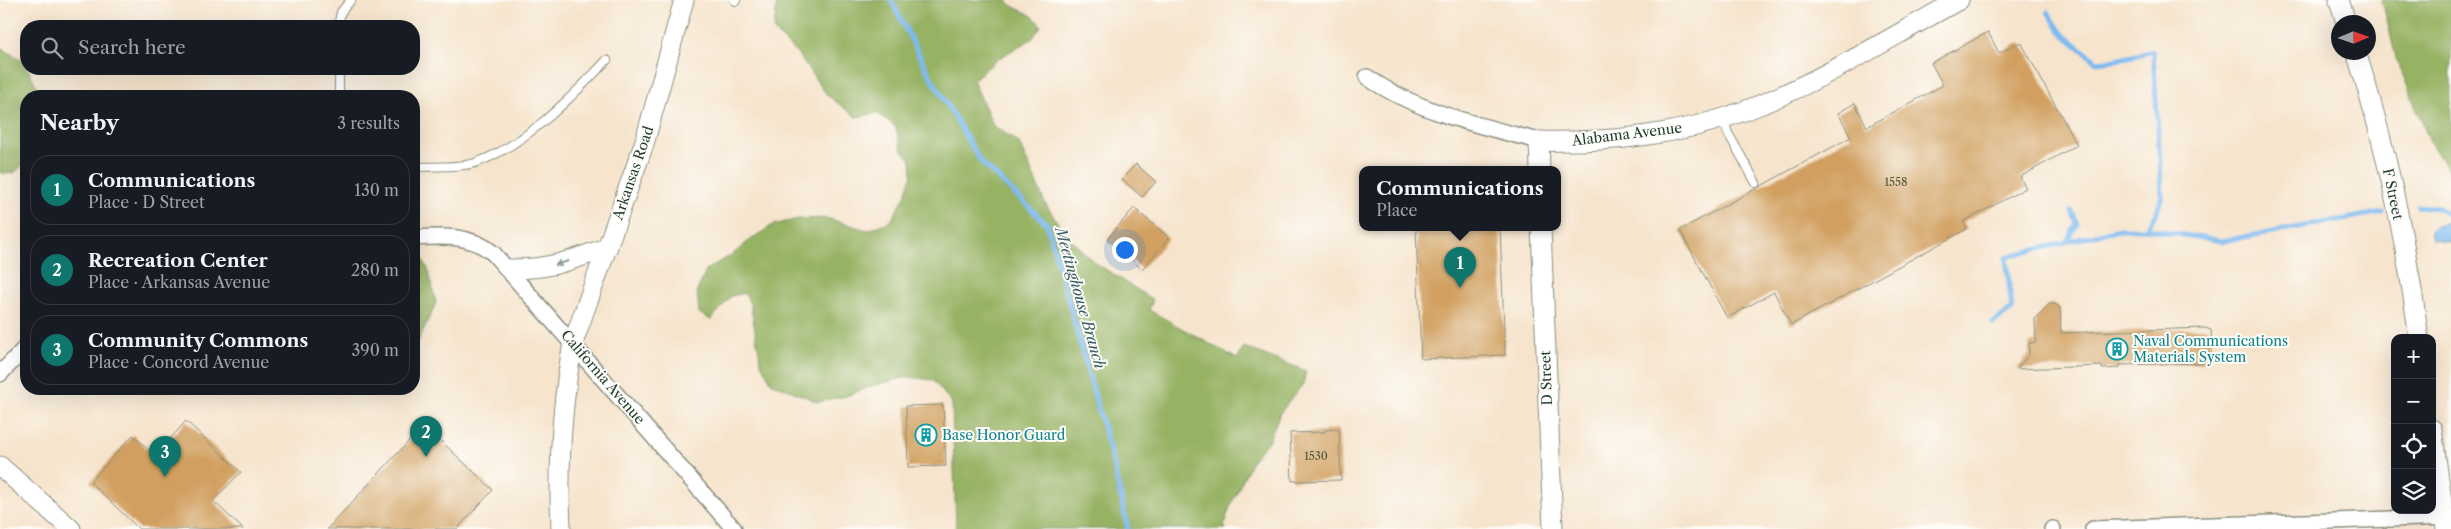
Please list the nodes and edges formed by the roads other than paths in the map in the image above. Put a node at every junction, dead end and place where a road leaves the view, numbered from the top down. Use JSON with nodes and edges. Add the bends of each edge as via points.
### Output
{"nodes":[{"id":1,"x":351,"y":0,"type":"edge"},
{"id":2,"x":684,"y":0,"type":"edge"},
{"id":3,"x":1959,"y":0,"type":"edge"},
{"id":4,"x":2339,"y":0,"type":"edge"},
{"id":5,"x":2344,"y":15,"type":"edge"},
{"id":6,"x":339,"y":20,"type":"edge"},
{"id":7,"x":607,"y":60,"type":"dead end"},
{"id":8,"x":2358,"y":60,"type":"edge"},
{"id":9,"x":339,"y":75,"type":"edge"},
{"id":10,"x":1367,"y":77,"type":"dead end"},
{"id":11,"x":339,"y":90,"type":"edge"},
{"id":12,"x":1723,"y":118,"type":"junction"},
{"id":13,"x":1539,"y":141,"type":"junction"},
{"id":14,"x":1540,"y":166,"type":"edge"},
{"id":15,"x":420,"y":167,"type":"edge"},
{"id":16,"x":1756,"y":183,"type":"dead end"},
{"id":17,"x":1541,"y":231,"type":"edge"},
{"id":18,"x":420,"y":238,"type":"edge"},
{"id":19,"x":608,"y":246,"type":"junction"},
{"id":20,"x":509,"y":269,"type":"junction"},
{"id":21,"x":2418,"y":334,"type":"edge"},
{"id":22,"x":573,"y":343,"type":"junction"},
{"id":23,"x":20,"y":353,"type":"edge"},
{"id":24,"x":0,"y":374,"type":"edge"},
{"id":25,"x":2436,"y":454,"type":"edge"},
{"id":26,"x":0,"y":466,"type":"edge"},
{"id":27,"x":2447,"y":521,"type":"edge"},
{"id":28,"x":70,"y":529,"type":"edge"},
{"id":29,"x":561,"y":529,"type":"edge"},
{"id":30,"x":734,"y":529,"type":"edge"},
{"id":31,"x":1553,"y":529,"type":"edge"},
{"id":32,"x":2092,"y":529,"type":"edge"}],
"edges":[{"from":1,"to":6,"type":"lane","via":[[341,12]]},
{"from":2,"to":19,"type":"street","name":"Arkansas Road","via":[[644,144]]},
{"from":3,"to":12,"type":"street","name":"Alabama Avenue","via":[[1786,94]]},
{"from":4,"to":5,"type":"street"},
{"from":7,"to":15,"type":"lane","via":[[574,96],[508,148],[474,163]]},
{"from":8,"to":21,"type":"street","name":"F Street","via":[[2384,150]]},
{"from":9,"to":11,"type":"lane"},
{"from":10,"to":13,"type":"street","name":"Alabama Avenue","via":[[1389,92],[1469,123]]},
{"from":12,"to":13,"type":"street","name":"Alabama Avenue","via":[[1666,132]]},
{"from":12,"to":16,"type":"lane"},
{"from":13,"to":14,"type":"street"},
{"from":17,"to":31,"type":"street","name":"D Street"},
{"from":18,"to":20,"type":"street","name":"California Avenue","via":[[462,238],[483,245]]},
{"from":19,"to":20,"type":"street","one_way":true,"via":[[560,265]]},
{"from":19,"to":22,"type":"street","name":"Arkansas Road"},
{"from":20,"to":22,"type":"street","name":"California Avenue"},
{"from":22,"to":29,"type":"street","name":"Arkansas Road","via":[[559,444]]},
{"from":22,"to":30,"type":"street","name":"California Avenue"},
{"from":23,"to":24,"type":"street"},
{"from":25,"to":27,"type":"street"},
{"from":26,"to":28,"type":"street"},
{"from":27,"to":32,"type":"street"}]}
